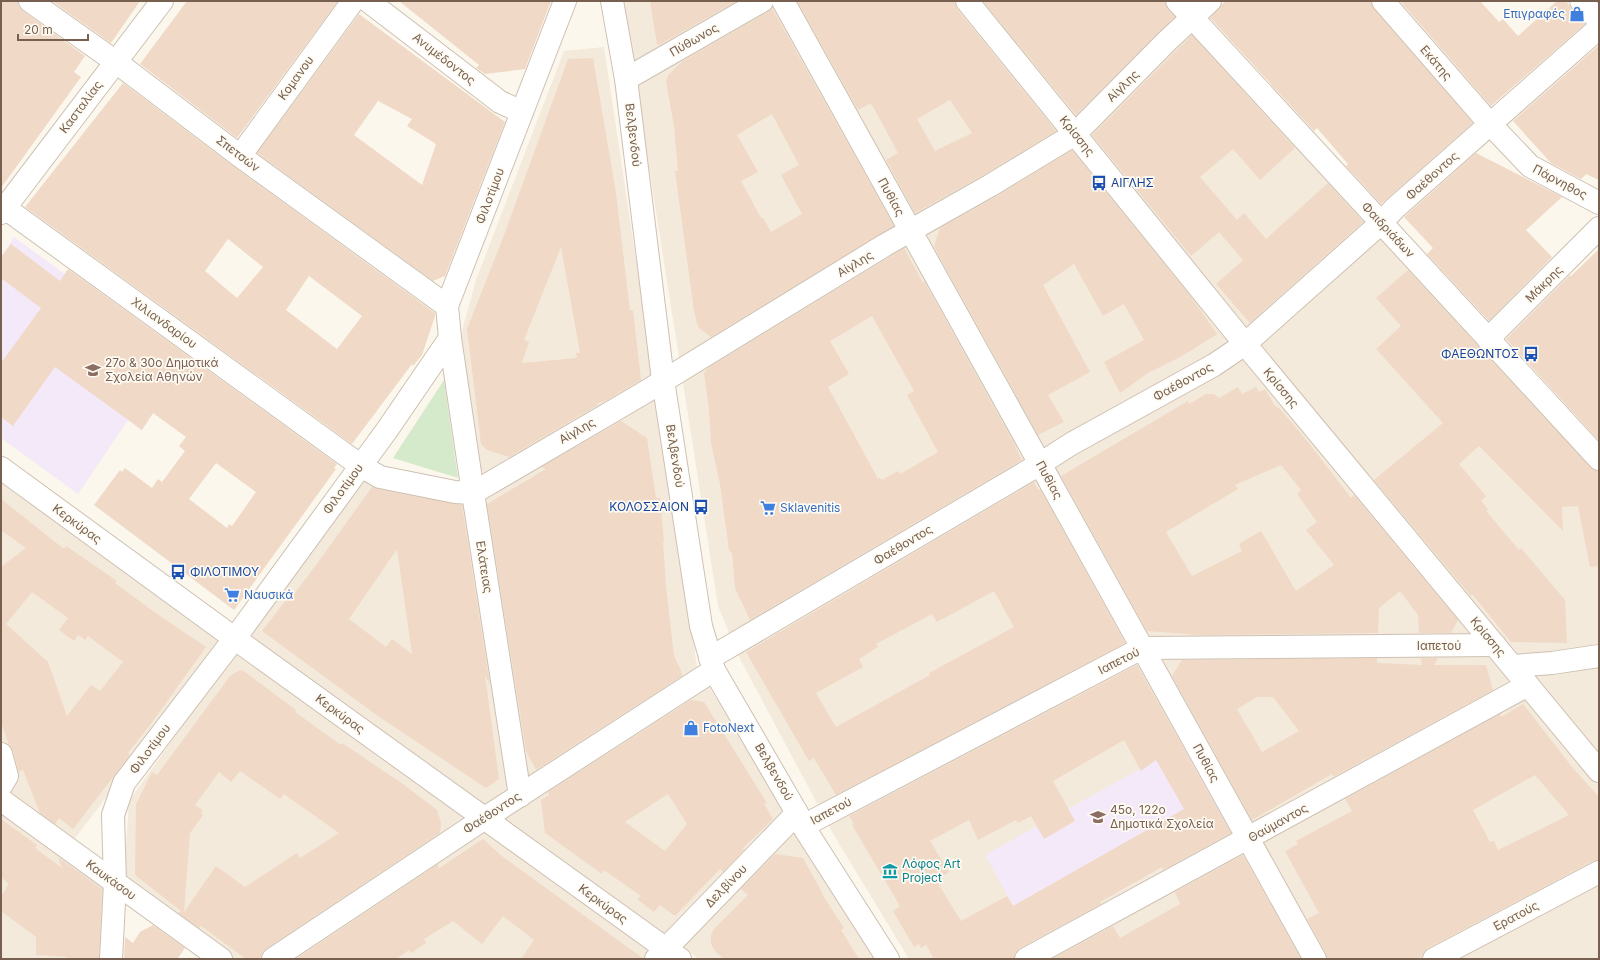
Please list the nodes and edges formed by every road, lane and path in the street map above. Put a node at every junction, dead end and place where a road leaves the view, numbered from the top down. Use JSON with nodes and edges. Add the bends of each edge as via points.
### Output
{"nodes":[{"id":1,"x":30,"y":1,"type":"edge"},
{"id":2,"x":162,"y":1,"type":"edge"},
{"id":3,"x":353,"y":1,"type":"edge"},
{"id":4,"x":368,"y":1,"type":"edge"},
{"id":5,"x":565,"y":1,"type":"edge"},
{"id":6,"x":612,"y":1,"type":"edge"},
{"id":7,"x":762,"y":1,"type":"edge"},
{"id":8,"x":783,"y":1,"type":"edge"},
{"id":9,"x":967,"y":1,"type":"edge"},
{"id":10,"x":1177,"y":1,"type":"edge"},
{"id":11,"x":1210,"y":1,"type":"edge"},
{"id":12,"x":1382,"y":1,"type":"edge"},
{"id":13,"x":1581,"y":1,"type":"edge"},
{"id":14,"x":1193,"y":18,"type":"junction"},
{"id":15,"x":1599,"y":21,"type":"edge"},
{"id":16,"x":1599,"y":28,"type":"edge"},
{"id":17,"x":116,"y":62,"type":"junction"},
{"id":18,"x":626,"y":79,"type":"junction"},
{"id":19,"x":522,"y":112,"type":"junction"},
{"id":20,"x":1490,"y":124,"type":"junction"},
{"id":21,"x":1075,"y":134,"type":"junction"},
{"id":22,"x":240,"y":156,"type":"junction"},
{"id":23,"x":1599,"y":203,"type":"edge"},
{"id":24,"x":3,"y":210,"type":"edge"},
{"id":25,"x":1382,"y":223,"type":"junction"},
{"id":26,"x":1599,"y":228,"type":"edge"},
{"id":27,"x":910,"y":230,"type":"junction"},
{"id":28,"x":447,"y":306,"type":"junction"},
{"id":29,"x":450,"y":338,"type":"junction"},
{"id":30,"x":1488,"y":339,"type":"junction"},
{"id":31,"x":1245,"y":344,"type":"junction"},
{"id":32,"x":663,"y":380,"type":"junction"},
{"id":33,"x":1599,"y":459,"type":"edge"},
{"id":34,"x":1040,"y":464,"type":"junction"},
{"id":35,"x":361,"y":466,"type":"junction"},
{"id":36,"x":1,"y":468,"type":"edge"},
{"id":37,"x":473,"y":493,"type":"junction"},
{"id":38,"x":234,"y":638,"type":"junction"},
{"id":39,"x":1495,"y":645,"type":"junction"},
{"id":40,"x":1142,"y":648,"type":"junction"},
{"id":41,"x":1599,"y":656,"type":"edge"},
{"id":42,"x":712,"y":664,"type":"junction"},
{"id":43,"x":1513,"y":666,"type":"junction"},
{"id":44,"x":1528,"y":685,"type":"junction"},
{"id":45,"x":1,"y":754,"type":"edge"},
{"id":46,"x":1599,"y":771,"type":"edge"},
{"id":47,"x":1,"y":786,"type":"edge"},
{"id":48,"x":520,"y":796,"type":"junction"},
{"id":49,"x":1,"y":800,"type":"edge"},
{"id":50,"x":485,"y":818,"type":"junction"},
{"id":51,"x":800,"y":819,"type":"junction"},
{"id":52,"x":1248,"y":839,"type":"junction"},
{"id":53,"x":1599,"y":872,"type":"edge"},
{"id":54,"x":115,"y":883,"type":"junction"},
{"id":55,"x":667,"y":955,"type":"edge"},
{"id":56,"x":111,"y":959,"type":"edge"},
{"id":57,"x":221,"y":959,"type":"edge"},
{"id":58,"x":273,"y":959,"type":"edge"},
{"id":59,"x":888,"y":959,"type":"edge"},
{"id":60,"x":1026,"y":959,"type":"edge"},
{"id":61,"x":1314,"y":959,"type":"edge"},
{"id":62,"x":1434,"y":959,"type":"edge"}],
"edges":[{"from":1,"to":17,"type":"street","name":"Σπετσών"},
{"from":2,"to":17,"type":"street","name":"Κασταλίας"},
{"from":3,"to":22,"type":"street","name":"Κομανου"},
{"from":4,"to":19,"type":"street","name":"Ανυμέδοντος","via":[[500,102]]},
{"from":5,"to":19,"type":"street","name":"Φιλοτίμου"},
{"from":6,"to":18,"type":"street","name":"Βελβενδού"},
{"from":7,"to":18,"type":"street","name":"Πύθωνος"},
{"from":8,"to":27,"type":"street","name":"Πυθίας"},
{"from":9,"to":21,"type":"street","name":"Κρίσσης"},
{"from":10,"to":14,"type":"street","name":"Φαιδριάδων"},
{"from":11,"to":14,"type":"street","name":"Αίγλης"},
{"from":12,"to":20,"type":"street","name":"Εκάτης"},
{"from":13,"to":15,"type":"street"},
{"from":14,"to":21,"type":"street","name":"Αίγλης"},
{"from":14,"to":25,"type":"street","name":"Φαιδριάδων"},
{"from":16,"to":20,"type":"street","name":"Φαέθοντος"},
{"from":17,"to":22,"type":"street","name":"Σπετσών"},
{"from":17,"to":24,"type":"street","name":"Κασταλίας"},
{"from":18,"to":32,"type":"street","name":"Βελβενδού"},
{"from":19,"to":28,"type":"street","name":"Φιλοτίμου"},
{"from":20,"to":23,"type":"street","name":"Πάρνηθος","via":[[1530,166]]},
{"from":20,"to":25,"type":"street","name":"Φαέθοντος"},
{"from":21,"to":27,"type":"street","name":"Αίγλης"},
{"from":21,"to":31,"type":"street","name":"Κρίσσης"},
{"from":22,"to":28,"type":"street","name":"Σπετσών"},
{"from":24,"to":35,"type":"street","name":"Χιλιανδαρίου"},
{"from":25,"to":30,"type":"street","name":"Φαιδριάδων"},
{"from":25,"to":31,"type":"street","name":"Φαέθοντος"},
{"from":26,"to":30,"type":"street","name":"Μάκρης"},
{"from":27,"to":32,"type":"street","name":"Αίγλης"},
{"from":27,"to":34,"type":"street","name":"Πυθίας"},
{"from":28,"to":29,"type":"street","name":"Φιλοτίμου"},
{"from":29,"to":35,"type":"street","name":"Φιλοτίμου"},
{"from":29,"to":37,"type":"street","name":"Ελάτειας"},
{"from":30,"to":33,"type":"street","name":"Φαιδριάδων"},
{"from":31,"to":34,"type":"street","name":"Φαέθοντος","via":[[1214,365],[1071,444]]},
{"from":31,"to":39,"type":"street","name":"Κρίσσης"},
{"from":32,"to":37,"type":"street","name":"Αίγλης"},
{"from":32,"to":42,"type":"street","name":"Βελβενδού","via":[[701,626]]},
{"from":34,"to":40,"type":"street","name":"Πυθίας"},
{"from":34,"to":42,"type":"street","name":"Φαέθοντος"},
{"from":35,"to":37,"type":"street","name":"Χιλιανδαρίου","via":[[380,477],[455,492]]},
{"from":35,"to":38,"type":"street","name":"Φιλοτίμου"},
{"from":36,"to":38,"type":"street","name":"Κερκύρας"},
{"from":37,"to":48,"type":"street","name":"Ελάτειας"},
{"from":38,"to":50,"type":"street","name":"Κερκύρας"},
{"from":38,"to":54,"type":"street","name":"Φιλοτίμου","via":[[124,783],[113,815]]},
{"from":39,"to":40,"type":"street","name":"Ιαπετού"},
{"from":39,"to":43,"type":"street","name":"Κρίσσης"},
{"from":40,"to":51,"type":"street","name":"Ιαπετού"},
{"from":40,"to":52,"type":"street","name":"Πυθίας"},
{"from":41,"to":43,"type":"street"},
{"from":42,"to":48,"type":"street","name":"Φαέθοντος"},
{"from":42,"to":51,"type":"street","name":"Βελβενδού"},
{"from":43,"to":44,"type":"street","name":"Κρίσσης"},
{"from":44,"to":46,"type":"street","name":"Κρίσσης"},
{"from":44,"to":52,"type":"street","name":"Θαύμαντος"},
{"from":45,"to":47,"type":"street","via":[[7,776]]},
{"from":48,"to":50,"type":"street","name":"Φαέθοντος"},
{"from":49,"to":54,"type":"street","name":"Καυκάσου"},
{"from":50,"to":55,"type":"street","name":"Κερκύρας"},
{"from":50,"to":58,"type":"street","name":"Φαέθοντος"},
{"from":51,"to":55,"type":"street","name":"Δελβίνου"},
{"from":51,"to":59,"type":"street","name":"Βελβενδού"},
{"from":52,"to":60,"type":"street","name":"Θαύμαντος"},
{"from":52,"to":61,"type":"street","name":"Πυθίας"},
{"from":53,"to":62,"type":"street","name":"Ερατούς"},
{"from":54,"to":56,"type":"street","name":"Φιλοτίμου"},
{"from":54,"to":57,"type":"street","name":"Καυκάσου"}]}
